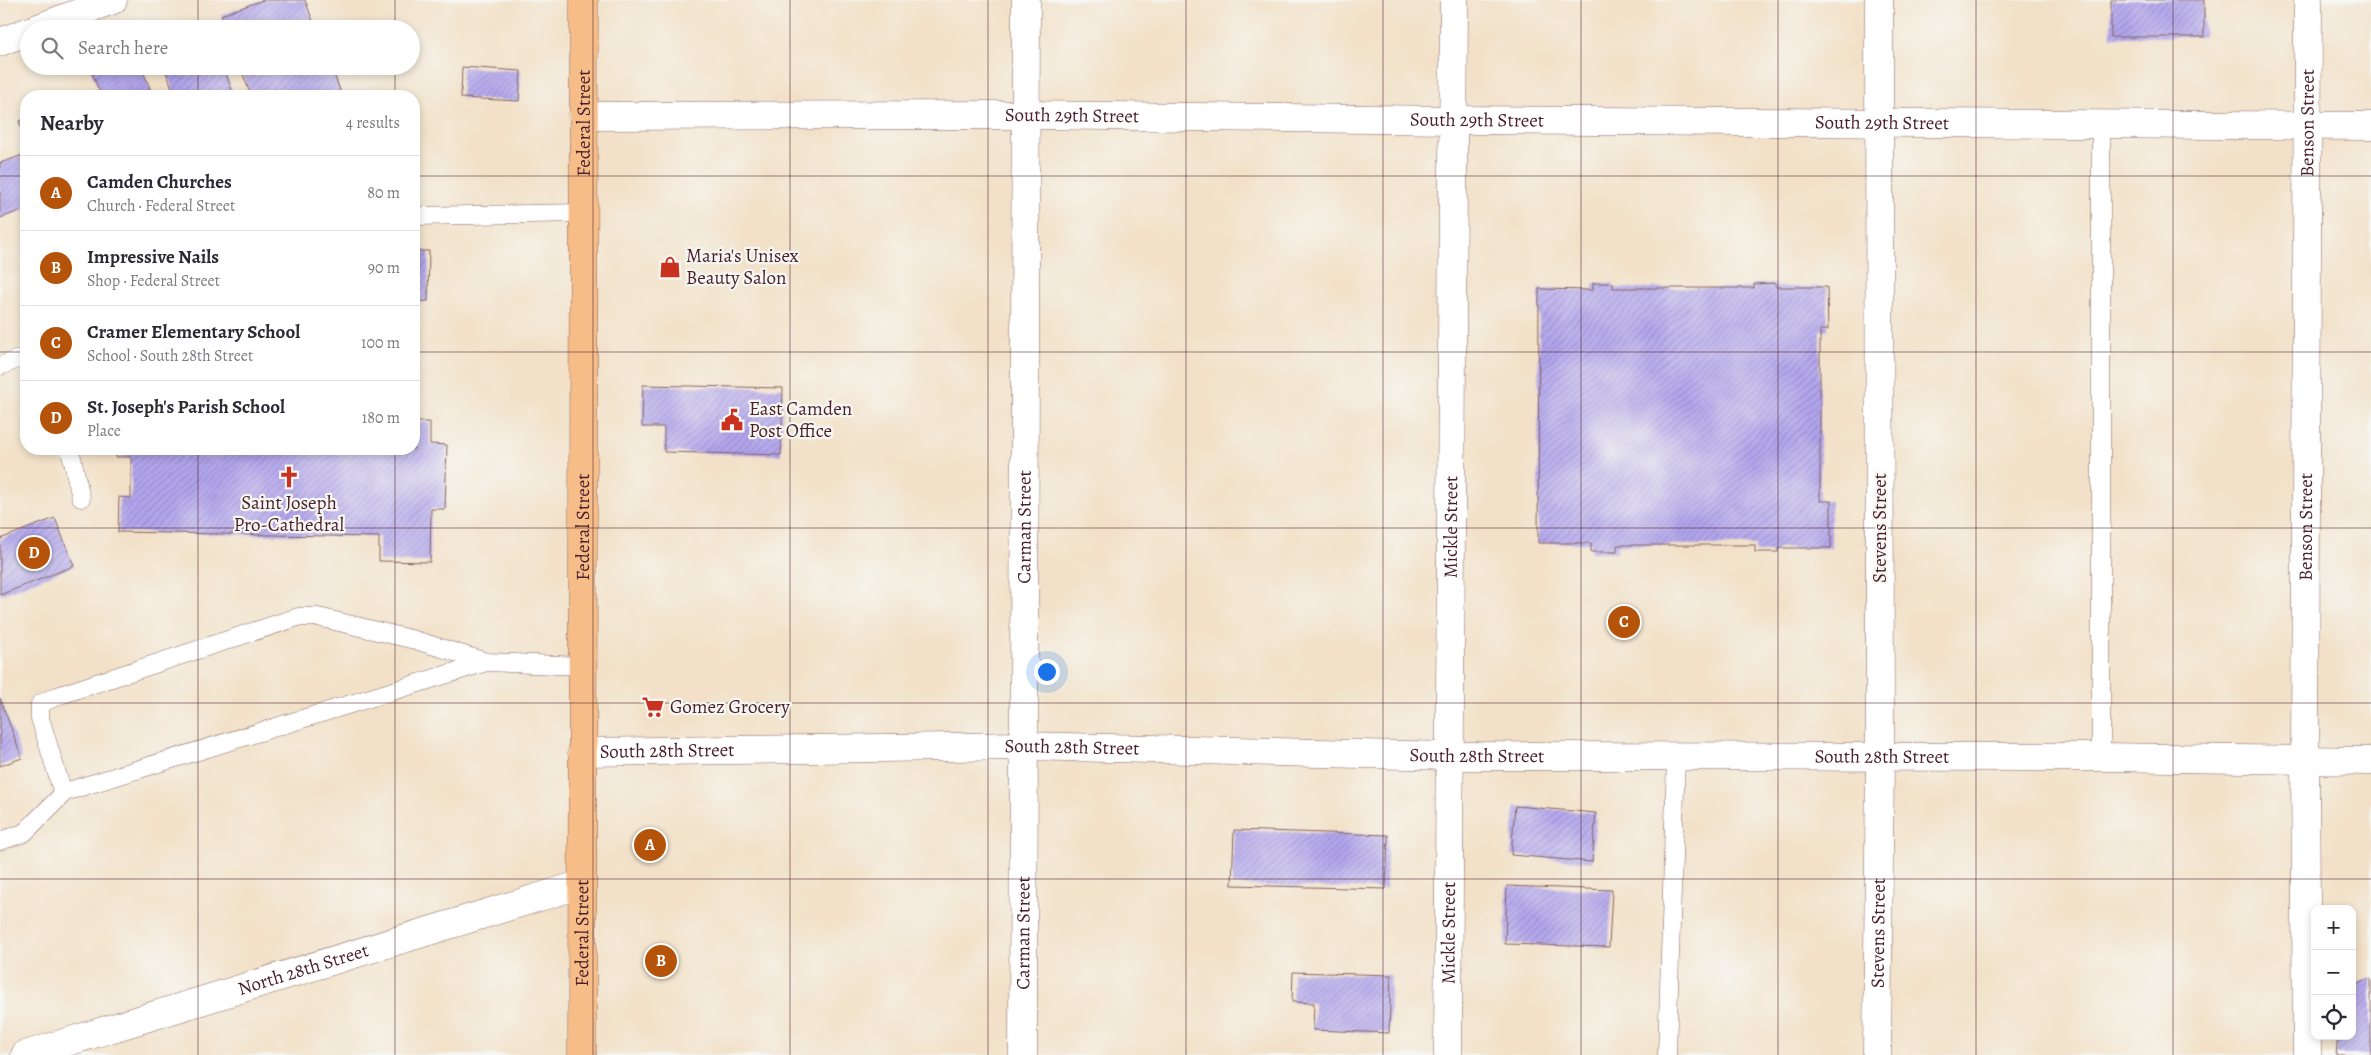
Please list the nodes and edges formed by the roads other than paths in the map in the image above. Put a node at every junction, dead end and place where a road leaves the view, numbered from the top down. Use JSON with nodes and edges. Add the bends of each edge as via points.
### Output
{"nodes":[{"id":1,"x":113,"y":0,"type":"edge"},
{"id":2,"x":584,"y":0,"type":"edge"},
{"id":3,"x":1026,"y":0,"type":"edge"},
{"id":4,"x":1454,"y":0,"type":"edge"},
{"id":5,"x":1879,"y":0,"type":"edge"},
{"id":6,"x":2308,"y":0,"type":"edge"},
{"id":7,"x":59,"y":20,"type":"edge"},
{"id":8,"x":20,"y":34,"type":"edge"},
{"id":9,"x":0,"y":42,"type":"edge"},
{"id":10,"x":1026,"y":115,"type":"junction"},
{"id":11,"x":584,"y":116,"type":"junction"},
{"id":12,"x":1454,"y":120,"type":"junction"},
{"id":13,"x":1879,"y":123,"type":"junction"},
{"id":14,"x":2101,"y":124,"type":"junction"},
{"id":15,"x":2307,"y":125,"type":"junction"},
{"id":16,"x":2371,"y":126,"type":"edge"},
{"id":17,"x":583,"y":213,"type":"junction"},
{"id":18,"x":420,"y":216,"type":"edge"},
{"id":19,"x":20,"y":358,"type":"edge"},
{"id":20,"x":0,"y":366,"type":"edge"},
{"id":21,"x":71,"y":455,"type":"edge"},
{"id":22,"x":81,"y":498,"type":"dead end"},
{"id":23,"x":487,"y":662,"type":"junction"},
{"id":24,"x":582,"y":666,"type":"junction"},
{"id":25,"x":1023,"y":746,"type":"junction"},
{"id":26,"x":582,"y":752,"type":"junction"},
{"id":27,"x":1449,"y":756,"type":"junction"},
{"id":28,"x":1676,"y":758,"type":"junction"},
{"id":29,"x":1880,"y":758,"type":"junction"},
{"id":30,"x":2101,"y":758,"type":"junction"},
{"id":31,"x":2305,"y":760,"type":"junction"},
{"id":32,"x":2371,"y":761,"type":"edge"},
{"id":33,"x":65,"y":792,"type":"junction"},
{"id":34,"x":0,"y":841,"type":"edge"},
{"id":35,"x":582,"y":884,"type":"junction"},
{"id":36,"x":25,"y":1055,"type":"edge"},
{"id":37,"x":582,"y":1055,"type":"edge"},
{"id":38,"x":1023,"y":1055,"type":"edge"},
{"id":39,"x":1448,"y":1055,"type":"edge"},
{"id":40,"x":1667,"y":1055,"type":"edge"},
{"id":41,"x":1877,"y":1055,"type":"edge"},
{"id":42,"x":2307,"y":1055,"type":"edge"}],
"edges":[{"from":1,"to":7,"type":"street"},
{"from":2,"to":11,"type":"main road","name":"Federal Street"},
{"from":3,"to":10,"type":"street","name":"Carman Street"},
{"from":4,"to":12,"type":"street","name":"Mickle Street"},
{"from":5,"to":13,"type":"street","name":"Stevens Street"},
{"from":6,"to":15,"type":"street","name":"Benson Street"},
{"from":8,"to":9,"type":"street"},
{"from":10,"to":11,"type":"street","name":"South 29th Street"},
{"from":10,"to":12,"type":"street","name":"South 29th Street"},
{"from":10,"to":25,"type":"street","name":"Carman Street"},
{"from":11,"to":17,"type":"main road","name":"Federal Street"},
{"from":12,"to":13,"type":"street","name":"South 29th Street"},
{"from":12,"to":27,"type":"street","name":"Mickle Street"},
{"from":13,"to":14,"type":"street","name":"South 29th Street"},
{"from":13,"to":29,"type":"street","name":"Stevens Street"},
{"from":14,"to":15,"type":"street","name":"South 29th Street"},
{"from":14,"to":30,"type":"lane"},
{"from":15,"to":16,"type":"street","name":"South 29th Street"},
{"from":15,"to":31,"type":"street","name":"Benson Street"},
{"from":17,"to":18,"type":"lane"},
{"from":17,"to":24,"type":"main road","name":"Federal Street"},
{"from":19,"to":20,"type":"lane"},
{"from":21,"to":22,"type":"lane"},
{"from":23,"to":24,"type":"lane"},
{"from":23,"to":33,"type":"lane"},
{"from":23,"to":33,"type":"lane","via":[[416,640],[318,617],[298,617],[40,704],[40,718]]},
{"from":24,"to":26,"type":"main road","name":"Federal Street"},
{"from":25,"to":26,"type":"street","name":"South 28th Street"},
{"from":25,"to":27,"type":"street","name":"South 28th Street"},
{"from":25,"to":38,"type":"street","name":"Carman Street"},
{"from":26,"to":35,"type":"main road","name":"Federal Street"},
{"from":27,"to":28,"type":"street","name":"South 28th Street"},
{"from":27,"to":39,"type":"street","name":"Mickle Street"},
{"from":28,"to":29,"type":"street","name":"South 28th Street"},
{"from":28,"to":40,"type":"lane"},
{"from":29,"to":30,"type":"street","name":"South 28th Street"},
{"from":29,"to":41,"type":"street","name":"Stevens Street"},
{"from":30,"to":31,"type":"street","name":"South 28th Street"},
{"from":31,"to":32,"type":"street","name":"South 28th Street"},
{"from":31,"to":42,"type":"street","name":"Benson Street"},
{"from":33,"to":34,"type":"lane","via":[[24,833]]},
{"from":35,"to":36,"type":"street","name":"North 28th Street"},
{"from":35,"to":37,"type":"main road","name":"Federal Street"}]}
